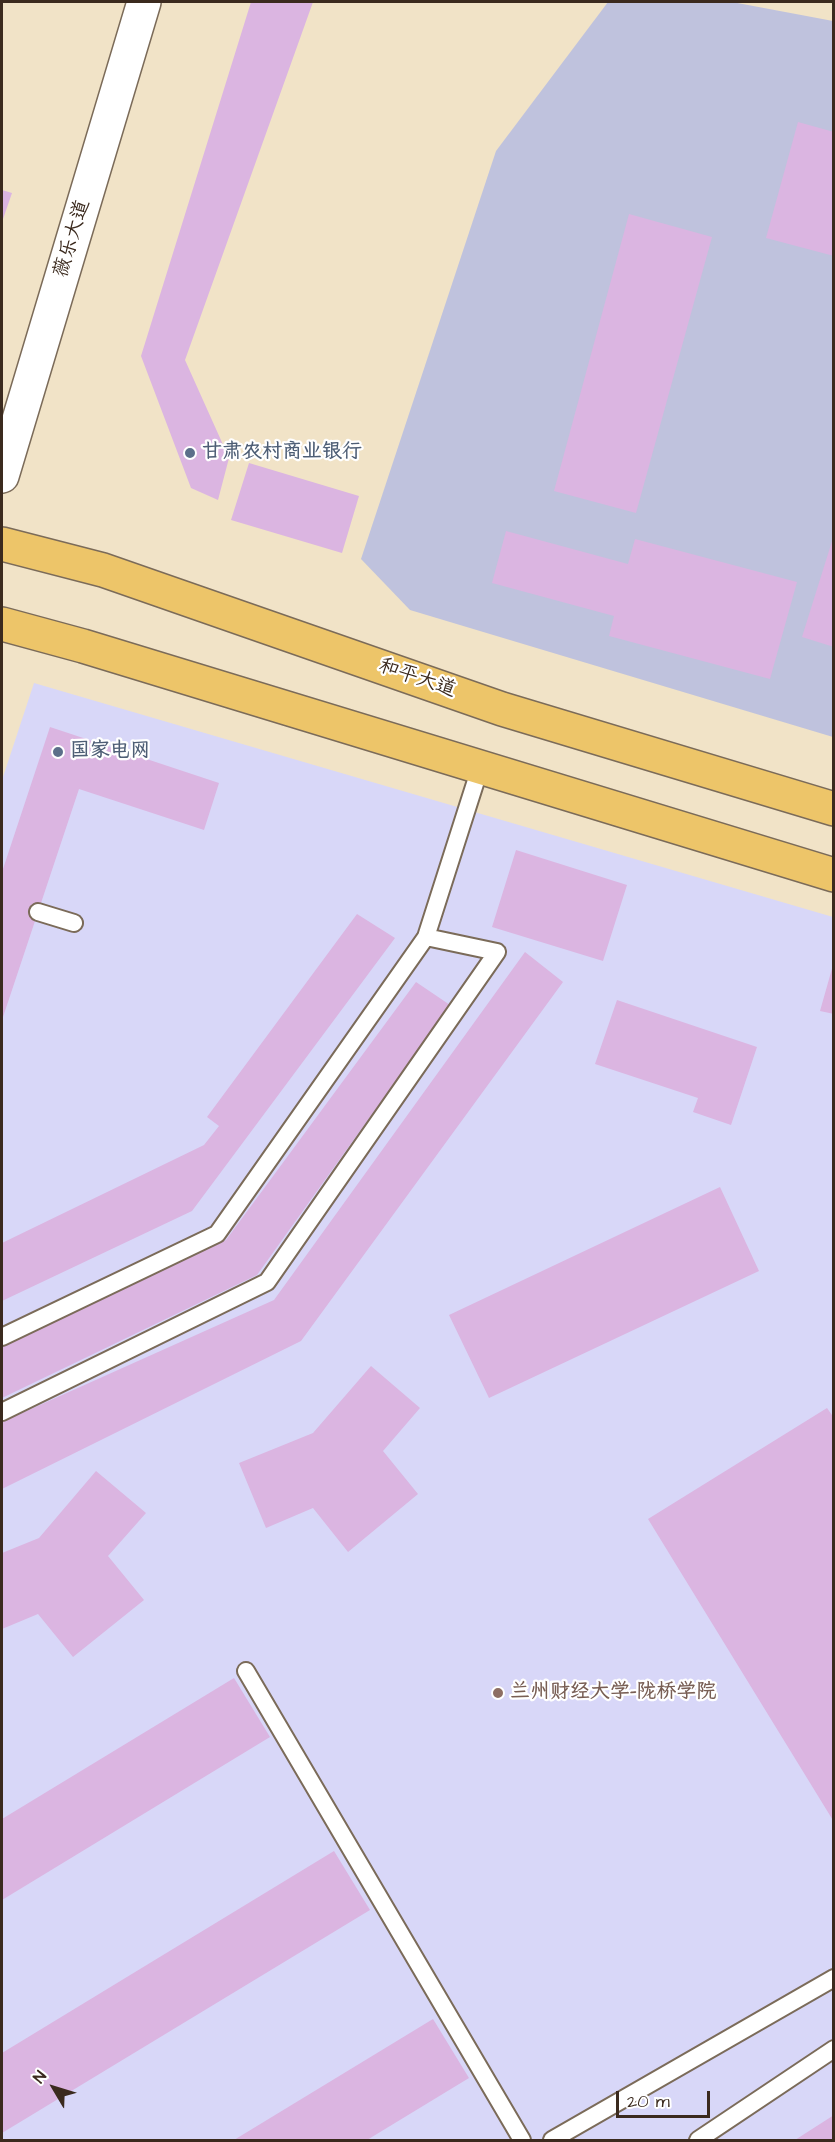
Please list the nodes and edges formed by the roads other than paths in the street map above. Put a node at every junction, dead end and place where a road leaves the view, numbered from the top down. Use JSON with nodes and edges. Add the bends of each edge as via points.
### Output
{"nodes":[{"id":1,"x":144,"y":2,"type":"edge"},
{"id":2,"x":2,"y":476,"type":"edge"},
{"id":3,"x":2,"y":544,"type":"edge"},
{"id":4,"x":2,"y":624,"type":"edge"},
{"id":5,"x":480,"y":768,"type":"junction"},
{"id":6,"x":834,"y":809,"type":"edge"},
{"id":7,"x":834,"y":875,"type":"edge"},
{"id":8,"x":38,"y":912,"type":"dead end"},
{"id":9,"x":74,"y":923,"type":"dead end"},
{"id":10,"x":426,"y":937,"type":"junction"},
{"id":11,"x":2,"y":1336,"type":"edge"},
{"id":12,"x":2,"y":1412,"type":"edge"},
{"id":13,"x":246,"y":1671,"type":"dead end"},
{"id":14,"x":834,"y":1978,"type":"edge"},
{"id":15,"x":834,"y":2049,"type":"edge"},
{"id":16,"x":522,"y":2140,"type":"edge"},
{"id":17,"x":552,"y":2140,"type":"edge"},
{"id":18,"x":698,"y":2140,"type":"edge"}],
"edges":[{"from":1,"to":2,"type":"street","name":"薇乐大道"},
{"from":3,"to":6,"type":"highway","name":"和平大道","via":[[103,570],[502,709]]},
{"from":4,"to":5,"type":"highway"},
{"from":5,"to":7,"type":"highway"},
{"from":5,"to":10,"type":"lane"},
{"from":8,"to":9,"type":"lane"},
{"from":10,"to":11,"type":"lane","via":[[217,1234]]},
{"from":10,"to":12,"type":"lane","via":[[497,952],[267,1282]]},
{"from":13,"to":16,"type":"lane"},
{"from":14,"to":17,"type":"lane"},
{"from":15,"to":18,"type":"lane"}]}
